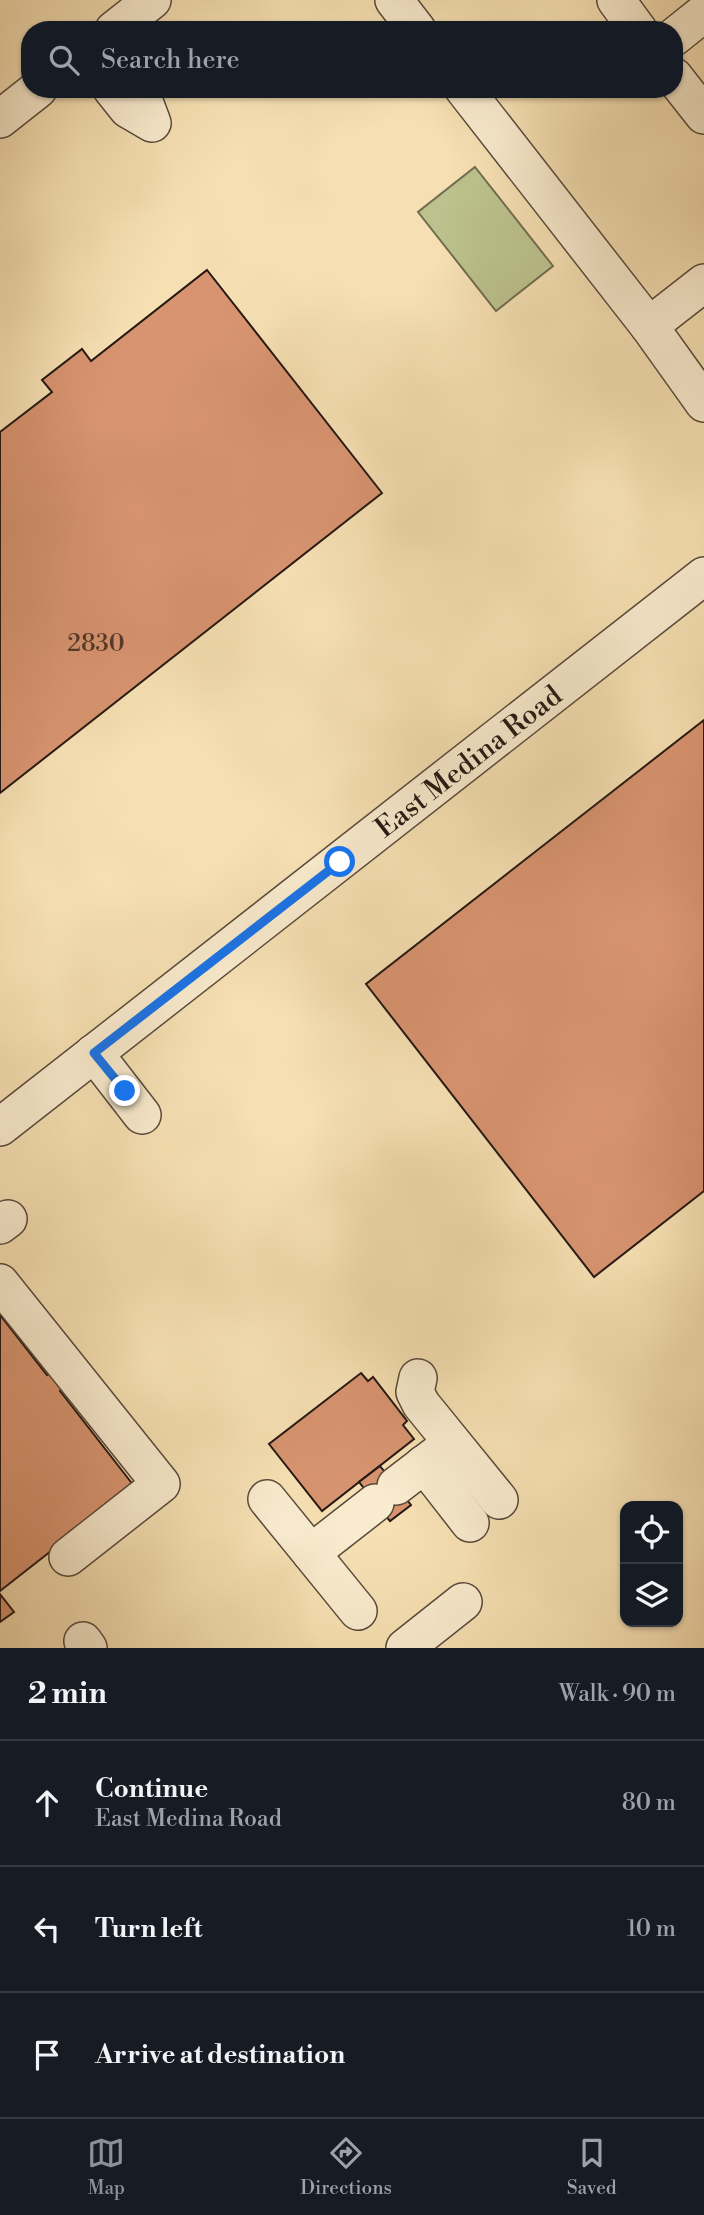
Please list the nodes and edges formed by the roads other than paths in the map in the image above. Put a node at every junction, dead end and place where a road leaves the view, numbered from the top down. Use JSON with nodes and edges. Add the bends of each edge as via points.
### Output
{"nodes":[{"id":1,"x":152,"y":0,"type":"edge"},
{"id":2,"x":394,"y":0,"type":"edge"},
{"id":3,"x":616,"y":0,"type":"edge"},
{"id":4,"x":704,"y":13,"type":"edge"},
{"id":5,"x":125,"y":21,"type":"edge"},
{"id":6,"x":410,"y":21,"type":"edge"},
{"id":7,"x":631,"y":21,"type":"edge"},
{"id":8,"x":683,"y":30,"type":"edge"},
{"id":9,"x":683,"y":89,"type":"edge"},
{"id":10,"x":27,"y":98,"type":"edge"},
{"id":11,"x":119,"y":98,"type":"edge"},
{"id":12,"x":142,"y":98,"type":"edge"},
{"id":13,"x":471,"y":98,"type":"edge"},
{"id":14,"x":704,"y":116,"type":"edge"},
{"id":15,"x":0,"y":119,"type":"edge"},
{"id":16,"x":704,"y":283,"type":"edge"},
{"id":17,"x":649,"y":326,"type":"junction"},
{"id":18,"x":704,"y":403,"type":"edge"},
{"id":19,"x":704,"y":576,"type":"edge"},
{"id":20,"x":94,"y":1053,"type":"junction"},
{"id":21,"x":142,"y":1115,"type":"dead end"},
{"id":22,"x":0,"y":1127,"type":"edge"},
{"id":23,"x":0,"y":1283,"type":"edge"},
{"id":24,"x":418,"y":1378,"type":"dead end"},
{"id":25,"x":412,"y":1474,"type":"junction"},
{"id":26,"x":267,"y":1499,"type":"dead end"},
{"id":27,"x":499,"y":1500,"type":"dead end"},
{"id":28,"x":470,"y":1523,"type":"dead end"},
{"id":29,"x":311,"y":1553,"type":"junction"},
{"id":30,"x":68,"y":1558,"type":"dead end"},
{"id":31,"x":464,"y":1602,"type":"dead end"},
{"id":32,"x":358,"y":1611,"type":"dead end"},
{"id":33,"x":405,"y":1648,"type":"edge"}],
"edges":[{"from":1,"to":5,"type":"street"},
{"from":2,"to":6,"type":"street"},
{"from":3,"to":7,"type":"street"},
{"from":4,"to":8,"type":"street"},
{"from":9,"to":14,"type":"street"},
{"from":10,"to":15,"type":"street"},
{"from":11,"to":12,"type":"street","via":[[152,123]]},
{"from":13,"to":17,"type":"street"},
{"from":16,"to":17,"type":"street"},
{"from":17,"to":18,"type":"street"},
{"from":19,"to":20,"type":"street","name":"East Medina Road"},
{"from":20,"to":21,"type":"street"},
{"from":20,"to":22,"type":"street","name":"East Medina Road"},
{"from":23,"to":30,"type":"street","via":[[161,1484]]},
{"from":24,"to":25,"type":"street","via":[[415,1392],[421,1404]]},
{"from":25,"to":27,"type":"street"},
{"from":25,"to":28,"type":"street"},
{"from":25,"to":29,"type":"street"},
{"from":26,"to":29,"type":"street"},
{"from":29,"to":32,"type":"street"},
{"from":31,"to":33,"type":"street"}]}
